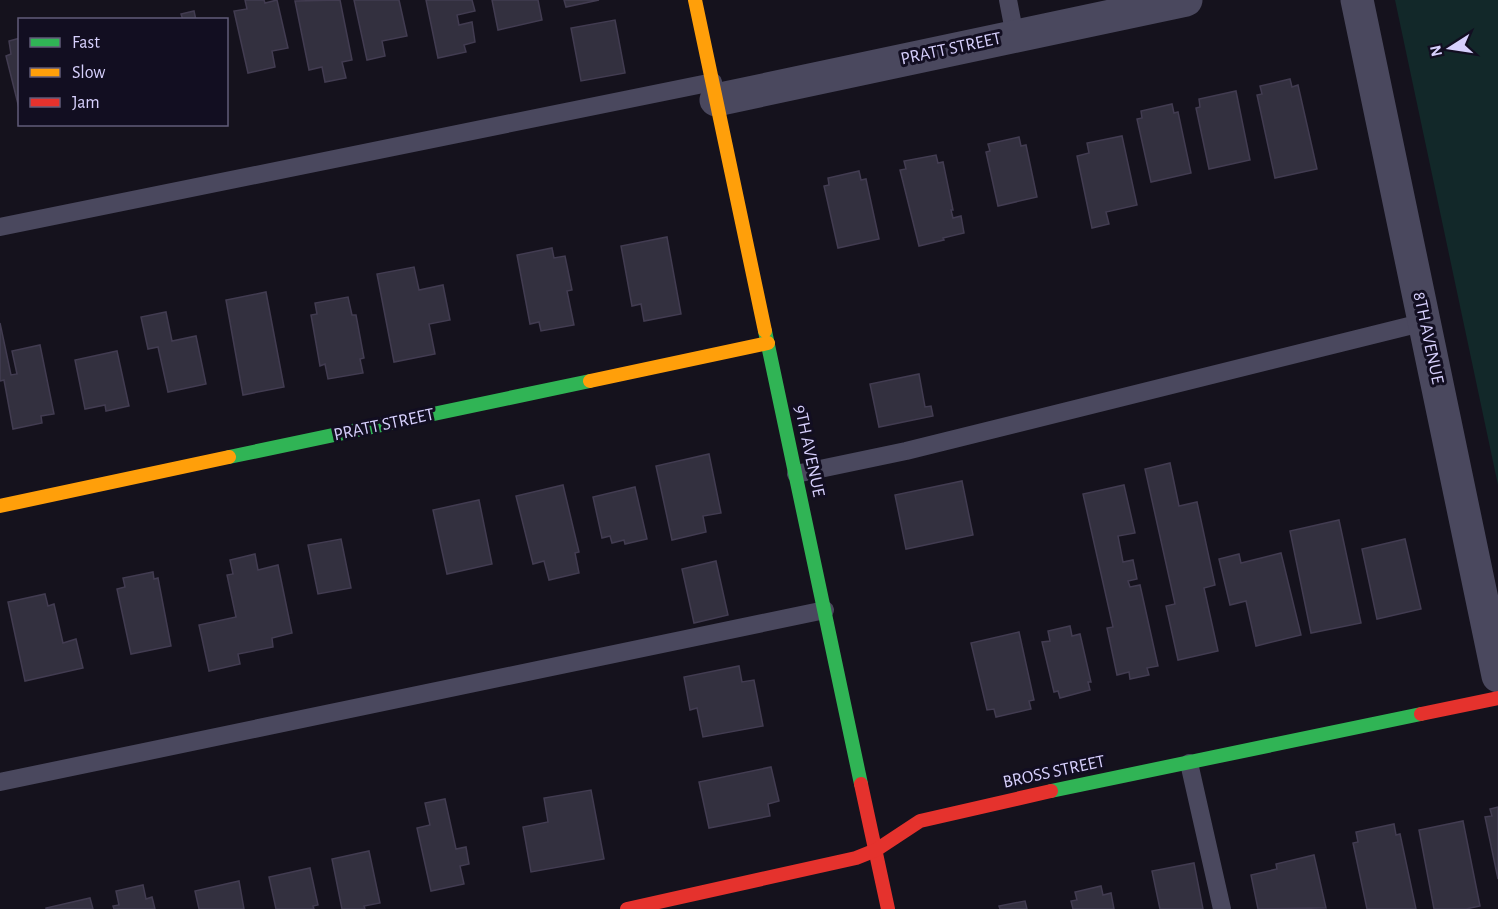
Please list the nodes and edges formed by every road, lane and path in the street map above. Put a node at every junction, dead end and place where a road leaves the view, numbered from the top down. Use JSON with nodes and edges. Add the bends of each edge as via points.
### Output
{"nodes":[{"id":1,"x":695,"y":0,"type":"edge"},
{"id":2,"x":1008,"y":0,"type":"edge"},
{"id":3,"x":1186,"y":0,"type":"edge"},
{"id":4,"x":1356,"y":0,"type":"edge"},
{"id":5,"x":1015,"y":36,"type":"junction"},
{"id":6,"x":714,"y":91,"type":"junction"},
{"id":7,"x":0,"y":226,"type":"edge"},
{"id":8,"x":1425,"y":322,"type":"junction"},
{"id":9,"x":768,"y":343,"type":"junction"},
{"id":10,"x":796,"y":474,"type":"junction"},
{"id":11,"x":0,"y":506,"type":"edge"},
{"id":12,"x":825,"y":610,"type":"junction"},
{"id":13,"x":1498,"y":676,"type":"edge"},
{"id":14,"x":1498,"y":698,"type":"edge"},
{"id":15,"x":1189,"y":762,"type":"junction"},
{"id":16,"x":0,"y":782,"type":"edge"},
{"id":17,"x":876,"y":850,"type":"junction"},
{"id":18,"x":627,"y":909,"type":"edge"},
{"id":19,"x":888,"y":909,"type":"edge"},
{"id":20,"x":1222,"y":909,"type":"edge"}],
"edges":[{"from":1,"to":6,"type":"street","name":"9TH AVENUE"},
{"from":2,"to":5,"type":"lane"},
{"from":3,"to":5,"type":"street","name":"PRATT STREET"},
{"from":4,"to":8,"type":"street","name":"8TH AVENUE"},
{"from":5,"to":6,"type":"street","name":"PRATT STREET"},
{"from":6,"to":7,"type":"lane"},
{"from":6,"to":9,"type":"street","name":"9TH AVENUE"},
{"from":8,"to":10,"type":"lane","via":[[906,451]]},
{"from":8,"to":13,"type":"street","name":"8TH AVENUE"},
{"from":9,"to":10,"type":"street","name":"9TH AVENUE"},
{"from":9,"to":11,"type":"street","name":"PRATT STREET"},
{"from":10,"to":12,"type":"street","name":"9TH AVENUE"},
{"from":12,"to":16,"type":"lane"},
{"from":12,"to":17,"type":"street","name":"9TH AVENUE"},
{"from":14,"to":15,"type":"street","name":"BROSS STREET"},
{"from":15,"to":17,"type":"street","name":"BROSS STREET","via":[[920,821]]},
{"from":15,"to":20,"type":"lane"},
{"from":17,"to":18,"type":"street","name":"BROSS STREET","via":[[856,858]]},
{"from":17,"to":19,"type":"street","name":"9TH AVENUE"}]}
